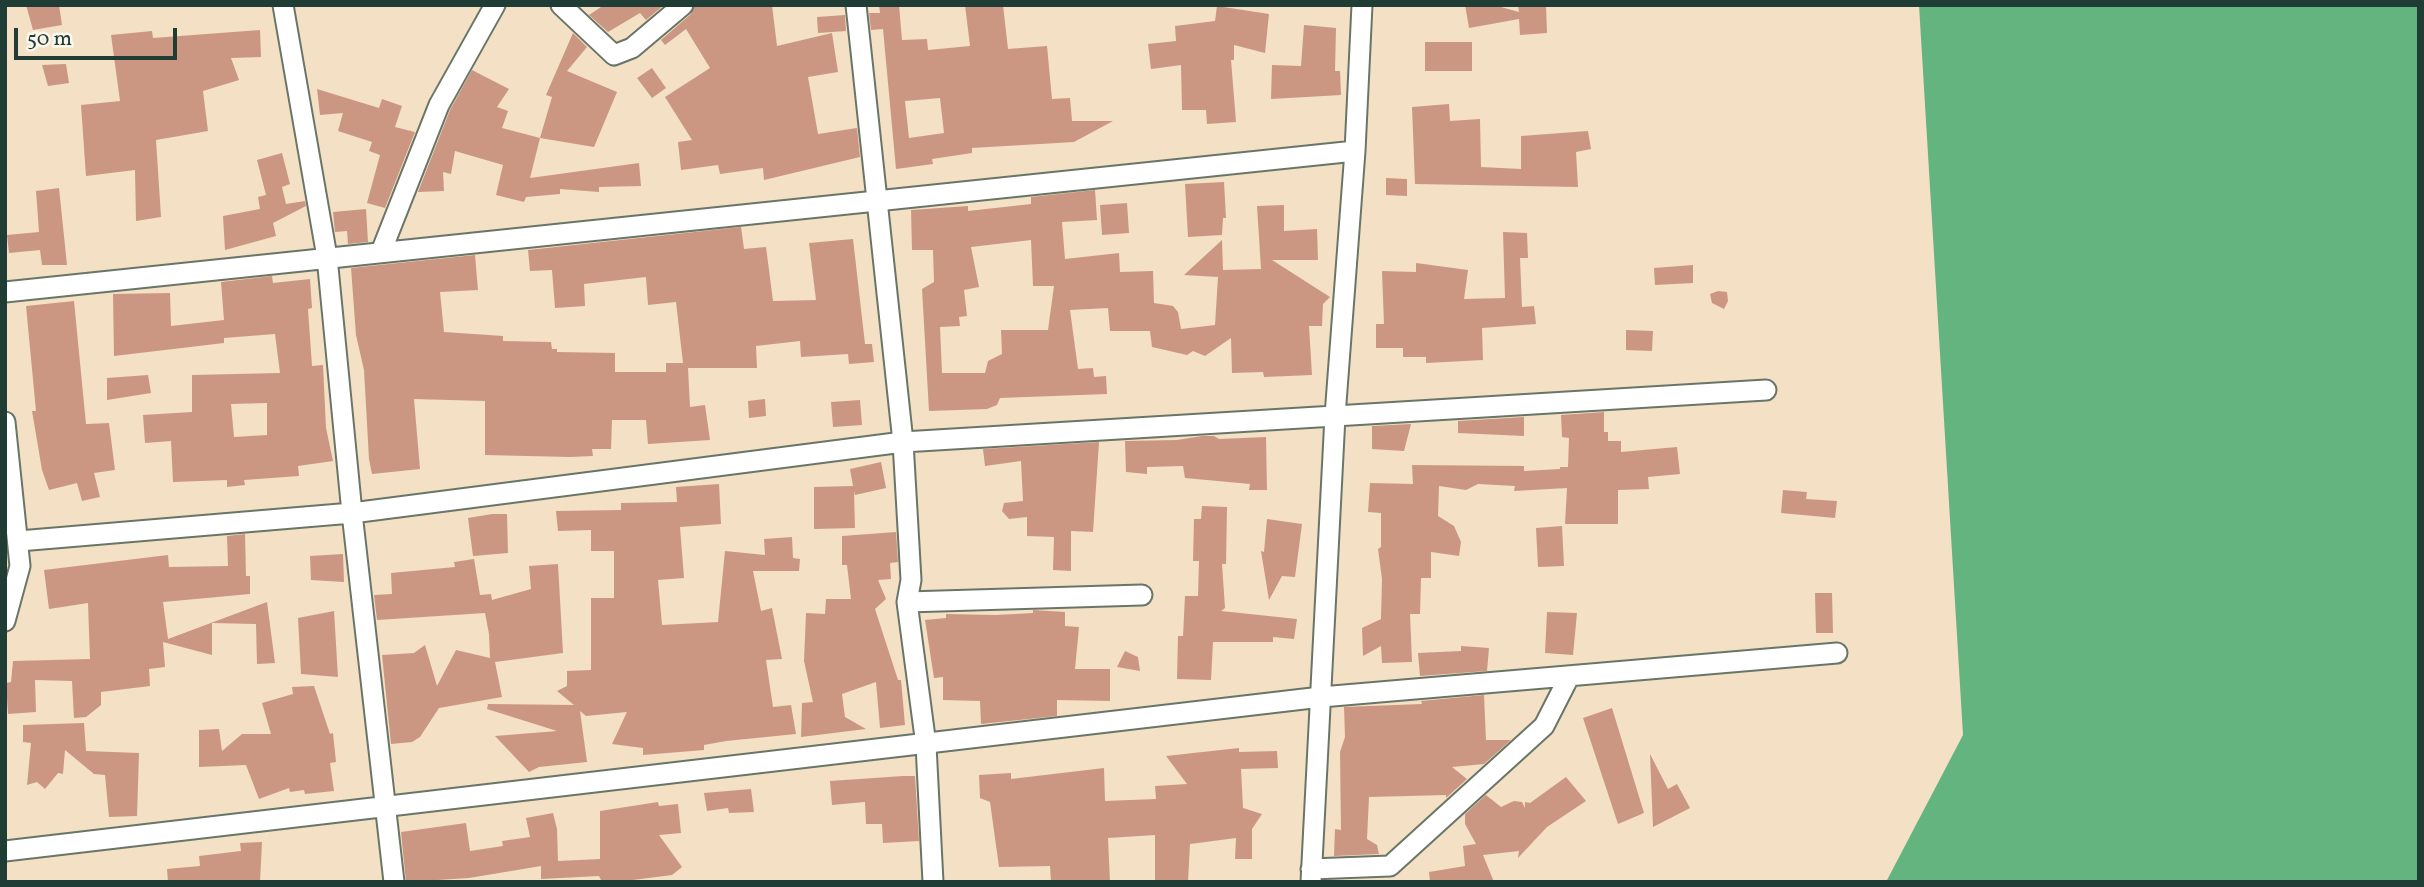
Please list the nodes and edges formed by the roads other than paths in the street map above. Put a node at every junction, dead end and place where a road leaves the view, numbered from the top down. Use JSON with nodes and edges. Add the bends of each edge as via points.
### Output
{"nodes":[{"id":1,"x":283,"y":5,"type":"edge"},
{"id":2,"x":495,"y":5,"type":"edge"},
{"id":3,"x":561,"y":5,"type":"edge"},
{"id":4,"x":683,"y":5,"type":"edge"},
{"id":5,"x":856,"y":5,"type":"edge"},
{"id":6,"x":1362,"y":5,"type":"edge"},
{"id":7,"x":1355,"y":151,"type":"junction"},
{"id":8,"x":875,"y":203,"type":"junction"},
{"id":9,"x":381,"y":252,"type":"junction"},
{"id":10,"x":327,"y":257,"type":"junction"},
{"id":11,"x":5,"y":292,"type":"edge"},
{"id":12,"x":1766,"y":390,"type":"dead end"},
{"id":13,"x":1335,"y":416,"type":"junction"},
{"id":14,"x":5,"y":422,"type":"edge"},
{"id":15,"x":903,"y":442,"type":"junction"},
{"id":16,"x":352,"y":513,"type":"junction"},
{"id":17,"x":19,"y":541,"type":"junction"},
{"id":18,"x":1142,"y":595,"type":"dead end"},
{"id":19,"x":907,"y":602,"type":"junction"},
{"id":20,"x":5,"y":621,"type":"edge"},
{"id":21,"x":1837,"y":653,"type":"dead end"},
{"id":22,"x":1569,"y":677,"type":"junction"},
{"id":23,"x":1321,"y":697,"type":"junction"},
{"id":24,"x":926,"y":745,"type":"junction"},
{"id":25,"x":388,"y":804,"type":"junction"},
{"id":26,"x":5,"y":851,"type":"edge"},
{"id":27,"x":1393,"y":874,"type":"edge"},
{"id":28,"x":1311,"y":875,"type":"edge"},
{"id":29,"x":394,"y":882,"type":"edge"},
{"id":30,"x":933,"y":882,"type":"edge"}],
"edges":[{"from":1,"to":10,"type":"street"},
{"from":2,"to":9,"type":"street","via":[[439,105]]},
{"from":3,"to":4,"type":"street","via":[[614,55],[632,48]]},
{"from":5,"to":8,"type":"street"},
{"from":6,"to":7,"type":"street"},
{"from":7,"to":8,"type":"street"},
{"from":7,"to":13,"type":"street"},
{"from":8,"to":9,"type":"street"},
{"from":8,"to":15,"type":"street"},
{"from":9,"to":10,"type":"street"},
{"from":10,"to":11,"type":"street"},
{"from":10,"to":16,"type":"street"},
{"from":12,"to":13,"type":"street"},
{"from":13,"to":15,"type":"street"},
{"from":13,"to":23,"type":"street"},
{"from":14,"to":17,"type":"street"},
{"from":15,"to":16,"type":"street"},
{"from":15,"to":19,"type":"street","via":[[911,580]]},
{"from":16,"to":17,"type":"street"},
{"from":16,"to":25,"type":"street"},
{"from":17,"to":20,"type":"street","via":[[20,566]]},
{"from":18,"to":19,"type":"street"},
{"from":19,"to":24,"type":"street"},
{"from":21,"to":22,"type":"street"},
{"from":22,"to":23,"type":"street"},
{"from":22,"to":27,"type":"street","via":[[1544,726]]},
{"from":23,"to":24,"type":"street"},
{"from":23,"to":28,"type":"street"},
{"from":24,"to":25,"type":"street"},
{"from":24,"to":30,"type":"street"},
{"from":25,"to":26,"type":"street"},
{"from":25,"to":29,"type":"street"},
{"from":27,"to":28,"type":"street"}]}
